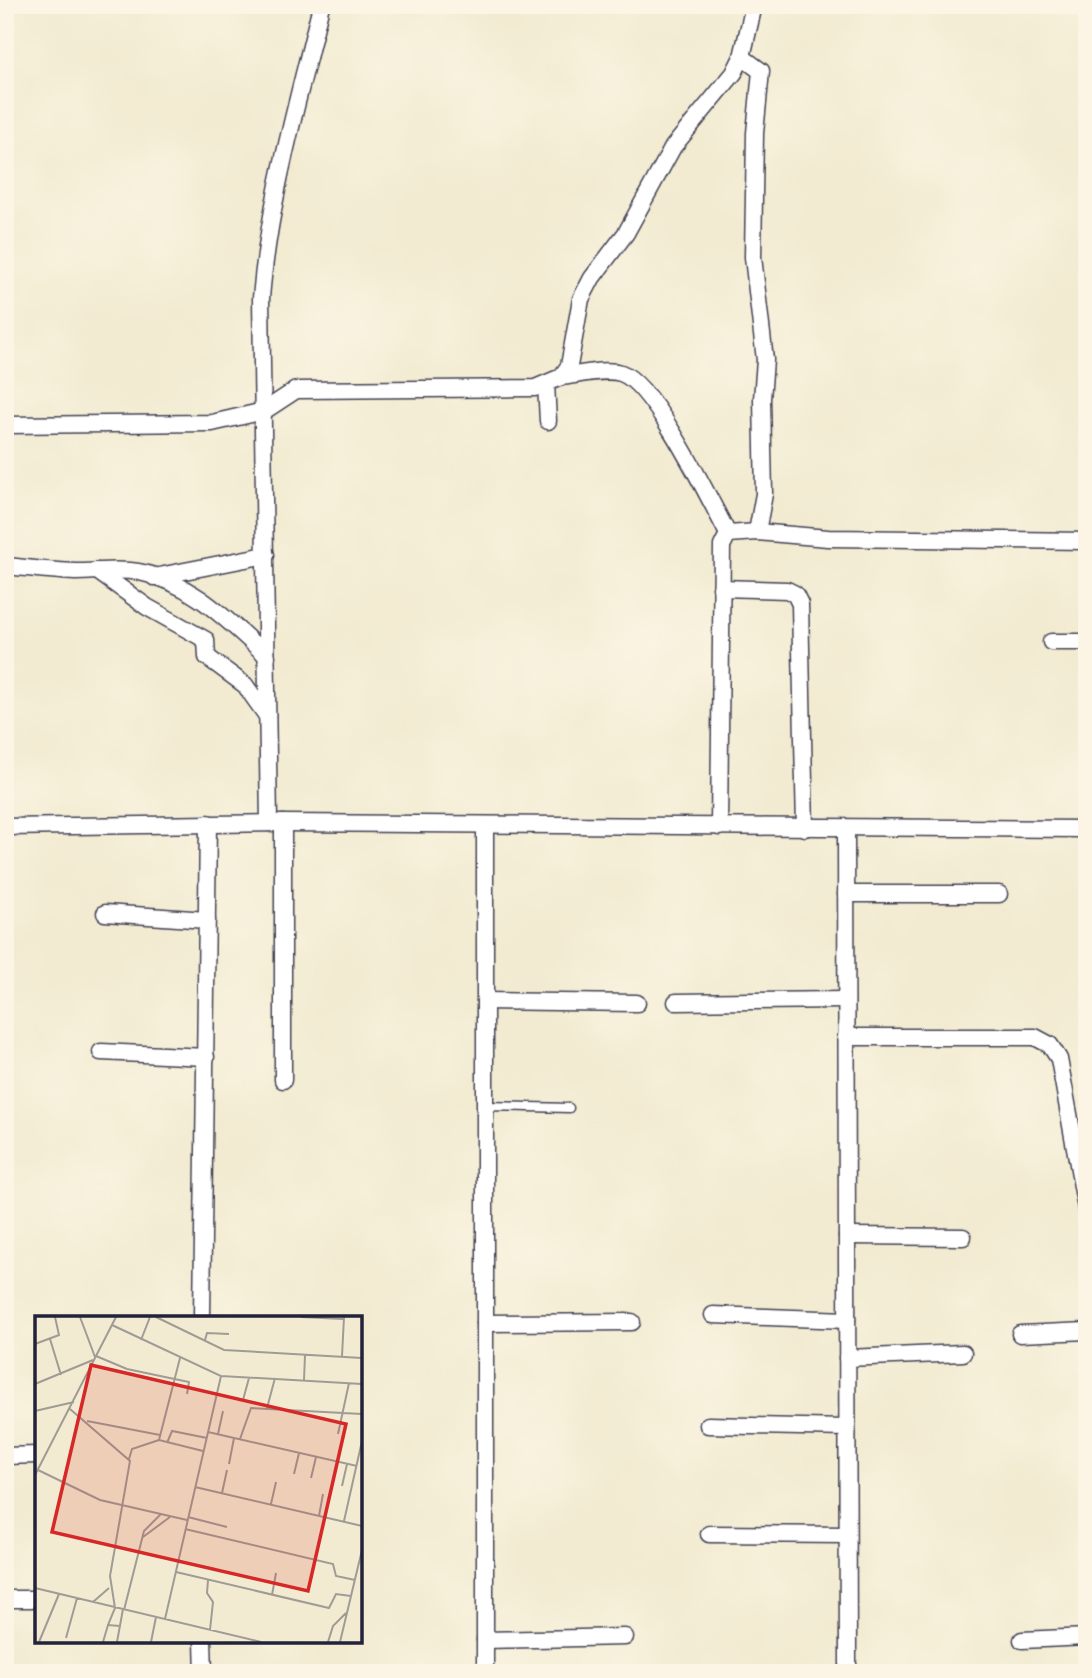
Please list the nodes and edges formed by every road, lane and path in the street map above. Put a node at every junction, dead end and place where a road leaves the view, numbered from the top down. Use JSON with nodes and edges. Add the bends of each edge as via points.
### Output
{"nodes":[{"id":1,"x":321,"y":5,"type":"edge"},
{"id":2,"x":754,"y":5,"type":"edge"},
{"id":3,"x":742,"y":57,"type":"junction"},
{"id":4,"x":561,"y":377,"type":"junction"},
{"id":5,"x":546,"y":384,"type":"junction"},
{"id":6,"x":264,"y":411,"type":"junction"},
{"id":7,"x":548,"y":421,"type":"dead end"},
{"id":8,"x":5,"y":425,"type":"edge"},
{"id":9,"x":757,"y":532,"type":"junction"},
{"id":10,"x":728,"y":534,"type":"junction"},
{"id":11,"x":1087,"y":541,"type":"edge"},
{"id":12,"x":266,"y":555,"type":"junction"},
{"id":13,"x":5,"y":566,"type":"edge"},
{"id":14,"x":97,"y":571,"type":"junction"},
{"id":15,"x":154,"y":577,"type":"junction"},
{"id":16,"x":721,"y":588,"type":"junction"},
{"id":17,"x":1051,"y":642,"type":"dead end"},
{"id":18,"x":1087,"y":642,"type":"edge"},
{"id":19,"x":267,"y":656,"type":"junction"},
{"id":20,"x":268,"y":717,"type":"junction"},
{"id":21,"x":276,"y":823,"type":"junction"},
{"id":22,"x":208,"y":824,"type":"junction"},
{"id":23,"x":485,"y":825,"type":"junction"},
{"id":24,"x":5,"y":827,"type":"edge"},
{"id":25,"x":719,"y":827,"type":"junction"},
{"id":26,"x":805,"y":828,"type":"junction"},
{"id":27,"x":846,"y":828,"type":"junction"},
{"id":28,"x":1087,"y":829,"type":"edge"},
{"id":29,"x":846,"y":894,"type":"junction"},
{"id":30,"x":999,"y":894,"type":"dead end"},
{"id":31,"x":105,"y":913,"type":"dead end"},
{"id":32,"x":207,"y":920,"type":"junction"},
{"id":33,"x":846,"y":1000,"type":"junction"},
{"id":34,"x":485,"y":1001,"type":"junction"},
{"id":35,"x":676,"y":1002,"type":"dead end"},
{"id":36,"x":637,"y":1003,"type":"dead end"},
{"id":37,"x":846,"y":1037,"type":"junction"},
{"id":38,"x":101,"y":1052,"type":"dead end"},
{"id":39,"x":206,"y":1057,"type":"junction"},
{"id":40,"x":283,"y":1080,"type":"dead end"},
{"id":41,"x":485,"y":1106,"type":"junction"},
{"id":42,"x":569,"y":1108,"type":"dead end"},
{"id":43,"x":1083,"y":1164,"type":"edge"},
{"id":44,"x":1087,"y":1213,"type":"edge"},
{"id":45,"x":847,"y":1236,"type":"junction"},
{"id":46,"x":963,"y":1237,"type":"dead end"},
{"id":47,"x":713,"y":1315,"type":"dead end"},
{"id":48,"x":202,"y":1316,"type":"edge"},
{"id":49,"x":847,"y":1320,"type":"junction"},
{"id":50,"x":632,"y":1322,"type":"dead end"},
{"id":51,"x":485,"y":1323,"type":"junction"},
{"id":52,"x":1087,"y":1331,"type":"edge"},
{"id":53,"x":1020,"y":1334,"type":"dead end"},
{"id":54,"x":963,"y":1353,"type":"dead end"},
{"id":55,"x":847,"y":1358,"type":"junction"},
{"id":56,"x":708,"y":1425,"type":"dead end"},
{"id":57,"x":847,"y":1428,"type":"junction"},
{"id":58,"x":35,"y":1455,"type":"edge"},
{"id":59,"x":5,"y":1456,"type":"edge"},
{"id":60,"x":709,"y":1534,"type":"dead end"},
{"id":61,"x":847,"y":1535,"type":"junction"},
{"id":62,"x":5,"y":1599,"type":"edge"},
{"id":63,"x":35,"y":1599,"type":"edge"},
{"id":64,"x":625,"y":1637,"type":"dead end"},
{"id":65,"x":1087,"y":1637,"type":"edge"},
{"id":66,"x":485,"y":1640,"type":"junction"},
{"id":67,"x":1021,"y":1640,"type":"dead end"},
{"id":68,"x":203,"y":1643,"type":"edge"},
{"id":69,"x":204,"y":1673,"type":"edge"},
{"id":70,"x":485,"y":1673,"type":"edge"},
{"id":71,"x":848,"y":1673,"type":"edge"}],
"edges":[{"from":1,"to":6,"type":"street","via":[[264,254]]},
{"from":2,"to":3,"type":"street"},
{"from":3,"to":4,"type":"street","via":[[727,83],[673,147],[626,233],[592,278],[581,299],[569,366]]},
{"from":3,"to":9,"type":"street","via":[[761,71],[753,257],[765,360],[764,494]]},
{"from":4,"to":5,"type":"street"},
{"from":4,"to":10,"type":"street","via":[[618,372],[633,379],[676,438]]},
{"from":5,"to":6,"type":"street","via":[[535,388],[296,390]]},
{"from":5,"to":7,"type":"street"},
{"from":6,"to":8,"type":"street","via":[[212,422]]},
{"from":6,"to":12,"type":"street"},
{"from":9,"to":10,"type":"street"},
{"from":9,"to":11,"type":"street","via":[[828,538]]},
{"from":10,"to":16,"type":"street","via":[[722,546]]},
{"from":12,"to":15,"type":"street"},
{"from":12,"to":19,"type":"street"},
{"from":13,"to":14,"type":"street"},
{"from":14,"to":15,"type":"street"},
{"from":14,"to":20,"type":"street","via":[[147,607],[206,640],[207,657],[245,685]]},
{"from":15,"to":19,"type":"street","via":[[219,611]]},
{"from":16,"to":25,"type":"street"},
{"from":16,"to":26,"type":"street","via":[[787,590],[800,604]]},
{"from":17,"to":18,"type":"street"},
{"from":19,"to":20,"type":"street"},
{"from":20,"to":21,"type":"street"},
{"from":21,"to":22,"type":"street"},
{"from":21,"to":23,"type":"street"},
{"from":21,"to":40,"type":"street"},
{"from":22,"to":24,"type":"street"},
{"from":22,"to":32,"type":"street"},
{"from":23,"to":25,"type":"street"},
{"from":23,"to":34,"type":"street"},
{"from":25,"to":26,"type":"street"},
{"from":26,"to":27,"type":"street"},
{"from":27,"to":28,"type":"street"},
{"from":27,"to":29,"type":"street"},
{"from":29,"to":30,"type":"street"},
{"from":29,"to":33,"type":"street"},
{"from":31,"to":32,"type":"street"},
{"from":32,"to":39,"type":"street"},
{"from":33,"to":35,"type":"street"},
{"from":33,"to":37,"type":"street"},
{"from":34,"to":36,"type":"street"},
{"from":34,"to":41,"type":"street"},
{"from":37,"to":43,"type":"street","via":[[1035,1037],[1050,1045],[1059,1059]]},
{"from":37,"to":45,"type":"street"},
{"from":38,"to":39,"type":"street"},
{"from":39,"to":48,"type":"street"},
{"from":41,"to":42,"type":"lane"},
{"from":41,"to":51,"type":"street"},
{"from":43,"to":44,"type":"street"},
{"from":45,"to":46,"type":"street"},
{"from":45,"to":49,"type":"street"},
{"from":47,"to":49,"type":"street"},
{"from":49,"to":55,"type":"street"},
{"from":50,"to":51,"type":"street"},
{"from":51,"to":66,"type":"street"},
{"from":52,"to":53,"type":"street"},
{"from":54,"to":55,"type":"street"},
{"from":55,"to":57,"type":"street"},
{"from":56,"to":57,"type":"street"},
{"from":57,"to":61,"type":"street"},
{"from":58,"to":59,"type":"street"},
{"from":60,"to":61,"type":"street"},
{"from":61,"to":71,"type":"street"},
{"from":62,"to":63,"type":"street"},
{"from":64,"to":66,"type":"street"},
{"from":65,"to":67,"type":"street"},
{"from":66,"to":70,"type":"street"},
{"from":68,"to":69,"type":"street"}]}
